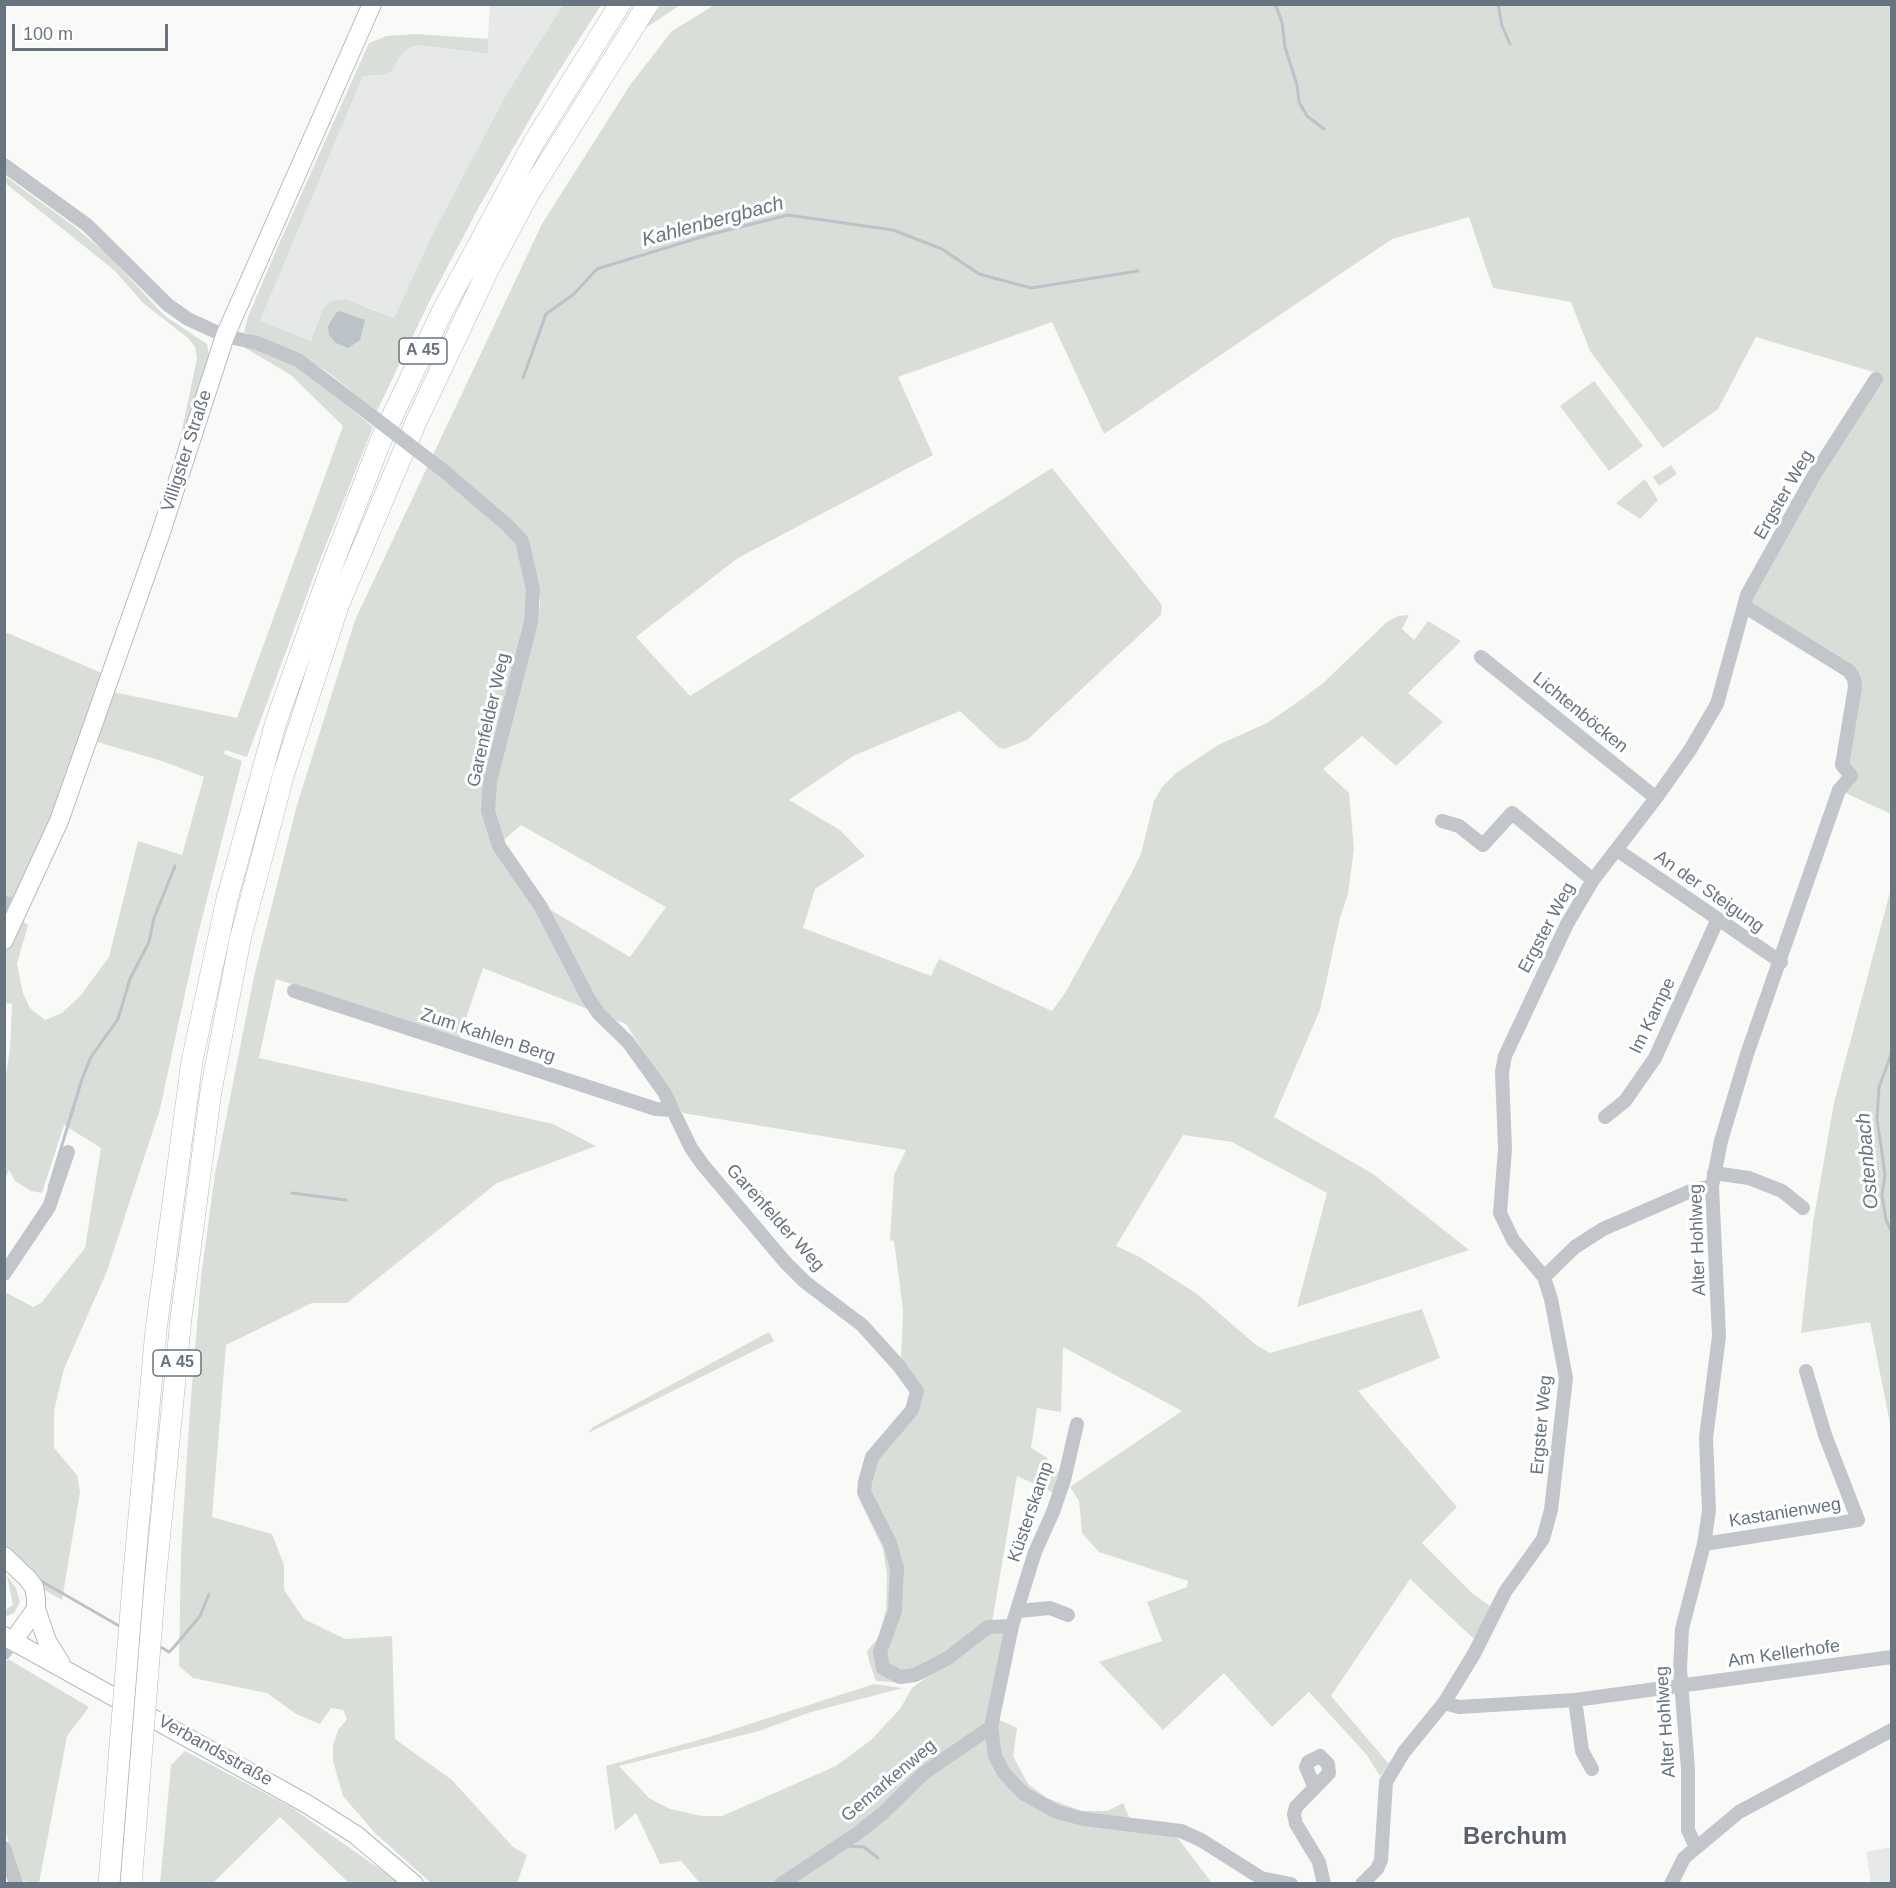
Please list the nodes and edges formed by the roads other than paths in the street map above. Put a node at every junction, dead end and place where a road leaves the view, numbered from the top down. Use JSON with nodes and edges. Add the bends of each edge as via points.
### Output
{"nodes":[{"id":1,"x":620,"y":4,"type":"edge"},
{"id":2,"x":648,"y":4,"type":"edge"},
{"id":3,"x":366,"y":8,"type":"edge"},
{"id":4,"x":4,"y":165,"type":"edge"},
{"id":5,"x":225,"y":336,"type":"junction"},
{"id":6,"x":1876,"y":380,"type":"dead end"},
{"id":7,"x":1744,"y":606,"type":"junction"},
{"id":8,"x":1481,"y":657,"type":"dead end"},
{"id":9,"x":1656,"y":798,"type":"junction"},
{"id":10,"x":1442,"y":821,"type":"dead end"},
{"id":11,"x":1617,"y":850,"type":"junction"},
{"id":12,"x":1593,"y":880,"type":"junction"},
{"id":13,"x":12,"y":904,"type":"edge"},
{"id":14,"x":1718,"y":921,"type":"junction"},
{"id":15,"x":4,"y":940,"type":"edge"},
{"id":16,"x":1781,"y":962,"type":"junction"},
{"id":17,"x":294,"y":991,"type":"dead end"},
{"id":18,"x":672,"y":1110,"type":"junction"},
{"id":19,"x":1605,"y":1117,"type":"dead end"},
{"id":20,"x":68,"y":1152,"type":"dead end"},
{"id":21,"x":1713,"y":1180,"type":"junction"},
{"id":22,"x":1803,"y":1208,"type":"dead end"},
{"id":23,"x":4,"y":1274,"type":"edge"},
{"id":24,"x":1544,"y":1277,"type":"junction"},
{"id":25,"x":1806,"y":1371,"type":"dead end"},
{"id":26,"x":1077,"y":1424,"type":"dead end"},
{"id":27,"x":1704,"y":1545,"type":"junction"},
{"id":28,"x":4,"y":1556,"type":"edge"},
{"id":29,"x":36,"y":1609,"type":"junction"},
{"id":30,"x":1018,"y":1611,"type":"junction"},
{"id":31,"x":1068,"y":1616,"type":"dead end"},
{"id":32,"x":1012,"y":1626,"type":"junction"},
{"id":33,"x":7,"y":1643,"type":"edge"},
{"id":34,"x":1892,"y":1657,"type":"edge"},
{"id":35,"x":63,"y":1666,"type":"junction"},
{"id":36,"x":1681,"y":1686,"type":"junction"},
{"id":37,"x":1575,"y":1700,"type":"junction"},
{"id":38,"x":1444,"y":1703,"type":"junction"},
{"id":39,"x":991,"y":1727,"type":"junction"},
{"id":40,"x":1892,"y":1730,"type":"edge"},
{"id":41,"x":1592,"y":1770,"type":"dead end"},
{"id":42,"x":1314,"y":1786,"type":"dead end"},
{"id":43,"x":1696,"y":1846,"type":"junction"},
{"id":44,"x":4,"y":1848,"type":"edge"},
{"id":45,"x":16,"y":1884,"type":"edge"},
{"id":46,"x":109,"y":1884,"type":"edge"},
{"id":47,"x":131,"y":1884,"type":"edge"},
{"id":48,"x":414,"y":1884,"type":"edge"},
{"id":49,"x":781,"y":1884,"type":"edge"},
{"id":50,"x":1291,"y":1884,"type":"edge"},
{"id":51,"x":1323,"y":1884,"type":"edge"},
{"id":52,"x":1362,"y":1884,"type":"edge"},
{"id":53,"x":1671,"y":1884,"type":"edge"}],
"edges":[{"from":1,"to":46,"type":"highway","number":"A 45","bridge":true,"via":[[534,142],[442,312],[381,440],[276,722],[227,899],[192,1060],[156,1330]]},
{"from":2,"to":47,"type":"highway","number":"A 45","bridge":true,"via":[[528,195],[421,411],[338,606],[284,773],[240,940],[207,1112],[181,1318]]},
{"from":3,"to":5,"type":"main road","name":"Villigster Straße"},
{"from":4,"to":5,"type":"street","name":"Garenfelder Weg","via":[[87,225],[168,305]]},
{"from":5,"to":13,"type":"main road","name":"Villigster Straße","via":[[76,775],[46,853]]},
{"from":5,"to":18,"type":"street","name":"Garenfelder Weg","bridge":true,"via":[[257,343],[298,360],[445,472],[522,541],[531,576],[531,622],[489,788],[489,811],[499,846],[541,907],[588,998],[628,1042],[664,1092]]},
{"from":6,"to":7,"type":"street","name":"Ergster Weg","via":[[1813,477]]},
{"from":7,"to":9,"type":"street","name":"Ergster Weg","via":[[1717,704]]},
{"from":7,"to":16,"type":"street","name":"Alter Hohlweg","via":[[1849,671],[1854,679],[1842,765],[1851,776],[1839,790]]},
{"from":8,"to":9,"type":"street","name":"Lichtenböcken"},
{"from":9,"to":11,"type":"street","name":"Ergster Weg"},
{"from":10,"to":12,"type":"street","name":"Ergster Weg","via":[[1460,826],[1483,845],[1512,813]]},
{"from":11,"to":12,"type":"street","name":"Ergster Weg"},
{"from":11,"to":14,"type":"street","name":"An der Steigung"},
{"from":12,"to":24,"type":"street","name":"Ergster Weg","via":[[1555,948],[1513,1037],[1502,1072],[1505,1149],[1500,1213],[1513,1240]]},
{"from":13,"to":15,"type":"main road","name":"Villigster Straße"},
{"from":14,"to":16,"type":"street","name":"An der Steigung"},
{"from":14,"to":19,"type":"street","name":"Im Kampe","via":[[1654,1058],[1625,1101]]},
{"from":16,"to":21,"type":"street","name":"Alter Hohlweg","via":[[1747,1054]]},
{"from":17,"to":18,"type":"street","name":"Zum Kahlen Berg","via":[[656,1109]]},
{"from":18,"to":32,"type":"street","name":"Garenfelder Weg","via":[[703,1165],[785,1262],[862,1325],[917,1391],[912,1410],[872,1457],[865,1482],[864,1492],[890,1543],[897,1568],[895,1611],[880,1652],[883,1668],[900,1677],[915,1675],[948,1658],[988,1627]]},
{"from":20,"to":23,"type":"street","via":[[49,1207]]},
{"from":21,"to":22,"type":"street","via":[[1749,1178],[1782,1191]]},
{"from":21,"to":24,"type":"street","via":[[1603,1229],[1575,1247]]},
{"from":21,"to":27,"type":"street","name":"Alter Hohlweg","via":[[1719,1336],[1706,1438],[1709,1511]]},
{"from":24,"to":38,"type":"street","name":"Ergster Weg","via":[[1566,1378],[1548,1526],[1538,1547],[1505,1592]]},
{"from":25,"to":27,"type":"street","name":"Kastanienweg","via":[[1825,1436],[1858,1521]]},
{"from":26,"to":30,"type":"street","name":"Küsterskamp","via":[[1064,1480],[1035,1552]]},
{"from":27,"to":36,"type":"street","name":"Alter Hohlweg","via":[[1682,1629]]},
{"from":28,"to":29,"type":"main road","via":[[34,1587]]},
{"from":29,"to":33,"type":"main road"},
{"from":29,"to":35,"type":"main road","via":[[47,1641]]},
{"from":30,"to":31,"type":"street","via":[[1050,1608]]},
{"from":30,"to":32,"type":"street","name":"Küsterskamp"},
{"from":32,"to":39,"type":"street"},
{"from":33,"to":35,"type":"main road","name":"Verbandsstraße"},
{"from":34,"to":36,"type":"street","name":"Am Kellerhofe"},
{"from":35,"to":48,"type":"main road","name":"Verbandsstraße","via":[[307,1804],[356,1835]]},
{"from":36,"to":37,"type":"street","name":"Am Kellerhofe"},
{"from":36,"to":43,"type":"street","name":"Alter Hohlweg","via":[[1688,1830]]},
{"from":37,"to":38,"type":"street","name":"Am Kellerhofe","via":[[1459,1707]]},
{"from":37,"to":41,"type":"street","via":[[1582,1751]]},
{"from":38,"to":52,"type":"street","name":"Ergster Weg","via":[[1404,1752],[1386,1782],[1381,1860]]},
{"from":39,"to":49,"type":"street","name":"Gemarkenweg","via":[[924,1773],[858,1833]]},
{"from":39,"to":50,"type":"street","via":[[995,1756],[1005,1773],[1035,1802],[1084,1819],[1181,1831],[1261,1878]]},
{"from":40,"to":43,"type":"street","via":[[1756,1800]]},
{"from":42,"to":51,"type":"street","via":[[1294,1814],[1319,1862]]},
{"from":43,"to":53,"type":"street","via":[[1684,1858]]},
{"from":44,"to":45,"type":"street"}]}
